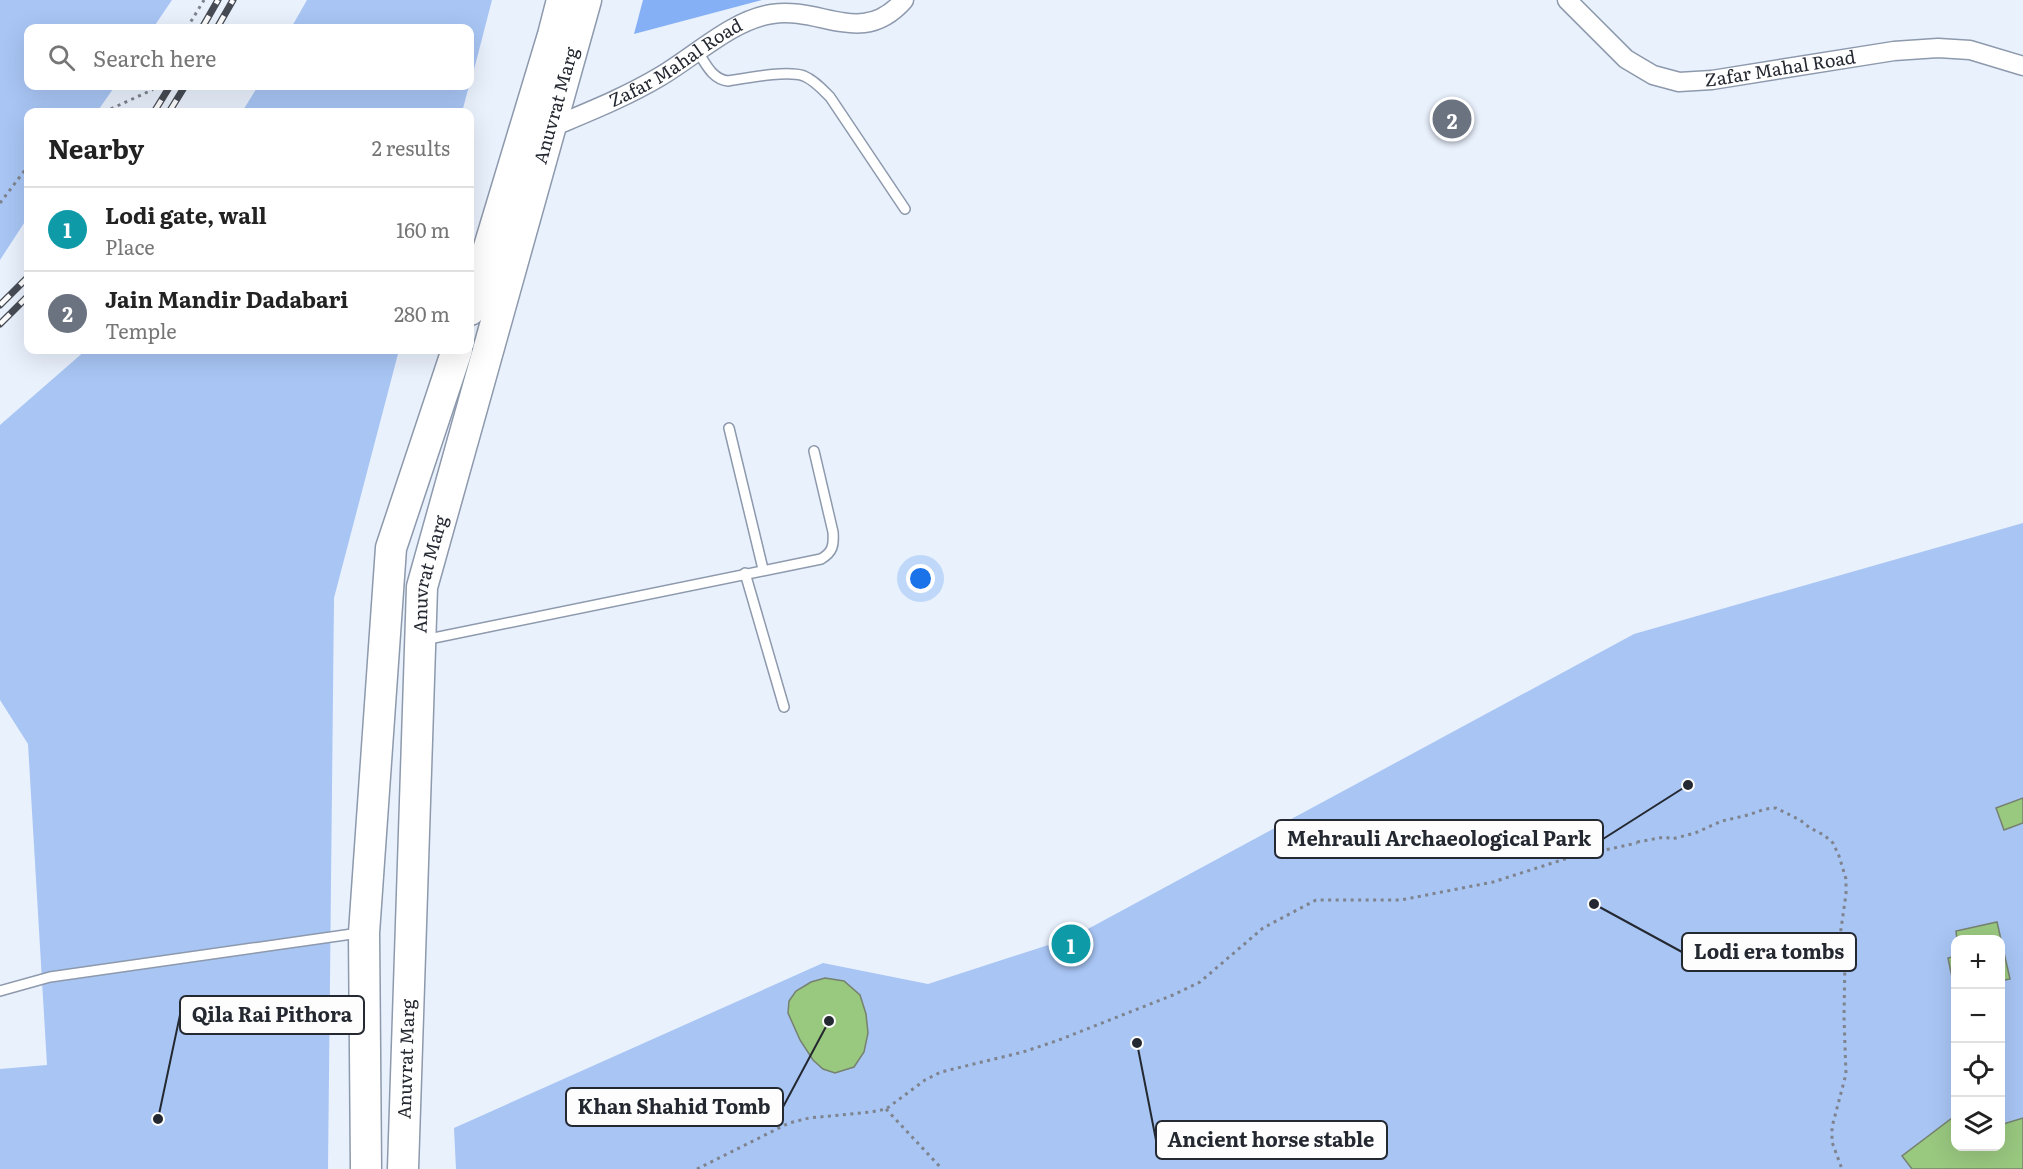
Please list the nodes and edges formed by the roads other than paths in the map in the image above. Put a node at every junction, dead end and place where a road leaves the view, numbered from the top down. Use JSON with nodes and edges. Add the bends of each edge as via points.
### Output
{"nodes":[{"id":1,"x":562,"y":0,"type":"edge"},
{"id":2,"x":586,"y":0,"type":"edge"},
{"id":3,"x":904,"y":0,"type":"edge"},
{"id":4,"x":1567,"y":0,"type":"edge"},
{"id":5,"x":698,"y":52,"type":"junction"},
{"id":6,"x":2023,"y":66,"type":"edge"},
{"id":7,"x":550,"y":128,"type":"junction"},
{"id":8,"x":905,"y":209,"type":"dead end"},
{"id":9,"x":474,"y":297,"type":"edge"},
{"id":10,"x":456,"y":354,"type":"edge"},
{"id":11,"x":729,"y":428,"type":"dead end"},
{"id":12,"x":814,"y":452,"type":"dead end"},
{"id":13,"x":764,"y":569,"type":"junction"},
{"id":14,"x":745,"y":573,"type":"junction"},
{"id":15,"x":419,"y":641,"type":"junction"},
{"id":16,"x":784,"y":707,"type":"dead end"},
{"id":17,"x":364,"y":933,"type":"junction"},
{"id":18,"x":0,"y":991,"type":"edge"},
{"id":19,"x":366,"y":1169,"type":"edge"},
{"id":20,"x":403,"y":1169,"type":"edge"}],
"edges":[{"from":1,"to":9,"type":"highway","name":"Anuvrat Marg"},
{"from":2,"to":7,"type":"highway","name":"Anuvrat Marg"},
{"from":3,"to":5,"type":"street","name":"Zafar Mahal Road","via":[[882,19],[863,24],[788,13],[755,18]]},
{"from":4,"to":6,"type":"street","name":"Zafar Mahal Road","via":[[1626,59],[1653,75],[1679,82],[1938,48],[1970,50]]},
{"from":5,"to":7,"type":"street","name":"Zafar Mahal Road","via":[[644,86]]},
{"from":5,"to":8,"type":"lane","via":[[720,80],[793,74],[815,82],[830,97]]},
{"from":7,"to":15,"type":"highway","name":"Anuvrat Marg","via":[[422,587]]},
{"from":10,"to":17,"type":"highway","name":"Anuvrat Marg","via":[[391,548]]},
{"from":11,"to":13,"type":"lane"},
{"from":12,"to":13,"type":"lane","via":[[834,545],[821,559]]},
{"from":13,"to":14,"type":"lane"},
{"from":14,"to":15,"type":"lane"},
{"from":14,"to":16,"type":"lane"},
{"from":15,"to":20,"type":"highway","name":"Anuvrat Marg"},
{"from":17,"to":18,"type":"lane","via":[[50,977]]},
{"from":17,"to":19,"type":"highway","name":"Anuvrat Marg"}]}
